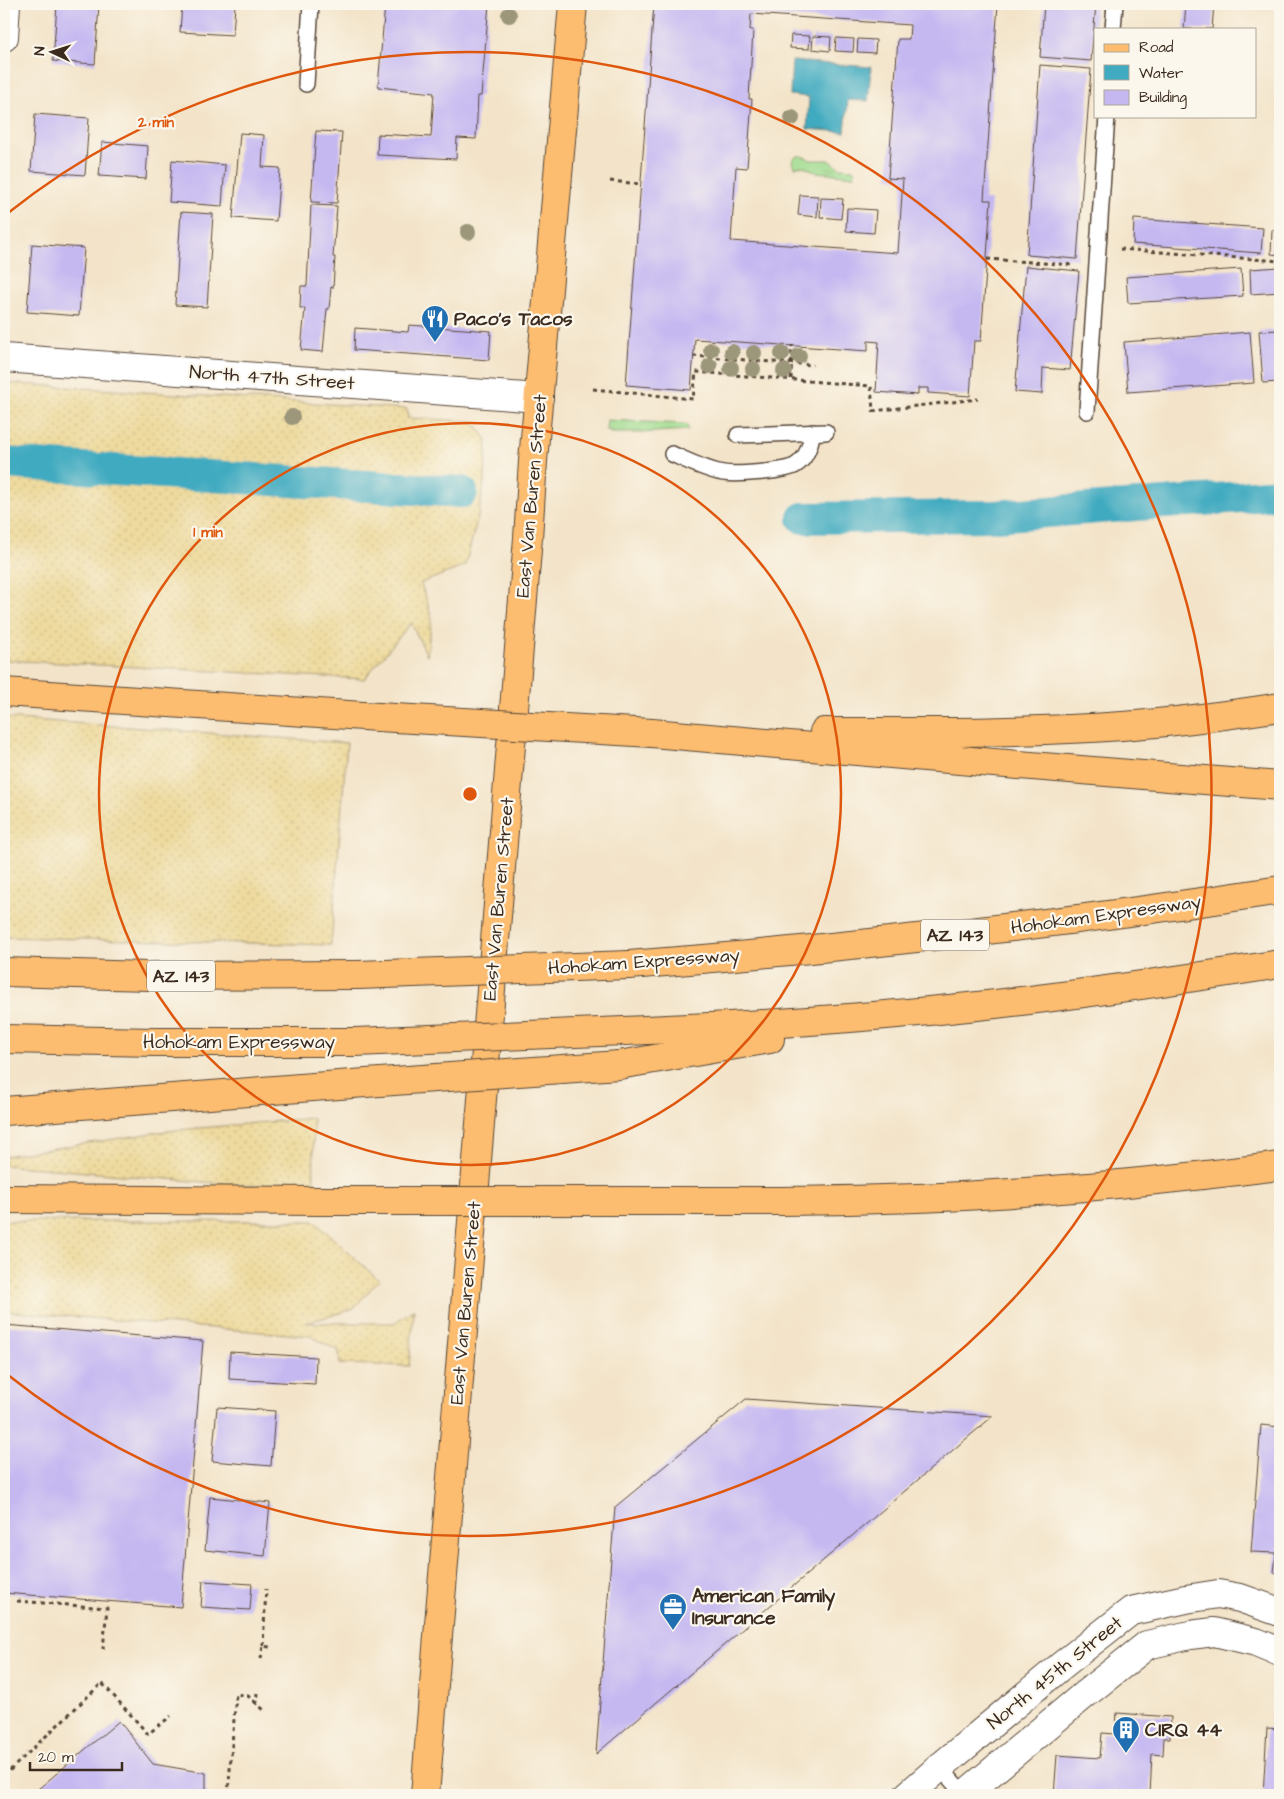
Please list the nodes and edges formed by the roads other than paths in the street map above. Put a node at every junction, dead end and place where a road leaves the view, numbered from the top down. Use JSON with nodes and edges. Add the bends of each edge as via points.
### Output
{"nodes":[{"id":1,"x":6,"y":4,"type":"edge"},
{"id":2,"x":311,"y":4,"type":"edge"},
{"id":3,"x":573,"y":4,"type":"edge"},
{"id":4,"x":1115,"y":4,"type":"edge"},
{"id":5,"x":1113,"y":28,"type":"edge"},
{"id":6,"x":4,"y":37,"type":"edge"},
{"id":7,"x":306,"y":84,"type":"dead end"},
{"id":8,"x":1107,"y":118,"type":"edge"},
{"id":9,"x":4,"y":358,"type":"edge"},
{"id":10,"x":539,"y":398,"type":"junction"},
{"id":11,"x":1087,"y":411,"type":"dead end"},
{"id":12,"x":738,"y":435,"type":"dead end"},
{"id":13,"x":672,"y":454,"type":"dead end"},
{"id":14,"x":4,"y":692,"type":"edge"},
{"id":15,"x":1280,"y":707,"type":"edge"},
{"id":16,"x":652,"y":733,"type":"junction"},
{"id":17,"x":1280,"y":786,"type":"edge"},
{"id":18,"x":1280,"y":890,"type":"edge"},
{"id":19,"x":1280,"y":964,"type":"edge"},
{"id":20,"x":4,"y":972,"type":"edge"},
{"id":21,"x":930,"y":1011,"type":"junction"},
{"id":22,"x":4,"y":1039,"type":"edge"},
{"id":23,"x":4,"y":1110,"type":"edge"},
{"id":24,"x":1280,"y":1166,"type":"edge"},
{"id":25,"x":4,"y":1199,"type":"edge"},
{"id":26,"x":1280,"y":1612,"type":"edge"},
{"id":27,"x":1280,"y":1652,"type":"edge"},
{"id":28,"x":940,"y":1767,"type":"junction"},
{"id":29,"x":425,"y":1795,"type":"edge"},
{"id":30,"x":908,"y":1795,"type":"edge"},
{"id":31,"x":964,"y":1795,"type":"edge"}],
"edges":[{"from":1,"to":6,"type":"street"},
{"from":2,"to":7,"type":"lane"},
{"from":3,"to":10,"type":"main road","name":"East Van Buren Street"},
{"from":4,"to":5,"type":"lane"},
{"from":8,"to":11,"type":"lane"},
{"from":9,"to":10,"type":"street","name":"North 47th Street"},
{"from":10,"to":29,"type":"main road","name":"East Van Buren Street"},
{"from":12,"to":13,"type":"lane","via":[[820,432],[804,457],[795,466],[782,470],[724,473]]},
{"from":14,"to":16,"type":"main road","bridge":true},
{"from":15,"to":16,"type":"main road","via":[[1170,721],[1069,729]]},
{"from":16,"to":17,"type":"main road"},
{"from":18,"to":20,"type":"main road","name":"Hohokam Expressway","number":"AZ 143","bridge":true,"via":[[960,934],[629,965],[358,975],[148,976]]},
{"from":19,"to":21,"type":"main road","name":"Hohokam Expressway"},
{"from":21,"to":22,"type":"main road","name":"Hohokam Expressway","bridge":true,"via":[[811,1021],[355,1042]]},
{"from":21,"to":23,"type":"main road","bridge":true,"via":[[619,1065]]},
{"from":24,"to":25,"type":"main road","bridge":true,"via":[[1140,1183],[943,1197],[765,1202]]},
{"from":26,"to":28,"type":"street","name":"North 45th Street","via":[[1218,1594],[1131,1612]]},
{"from":27,"to":31,"type":"street","name":"North 45th Street","via":[[1256,1642],[1214,1632],[1147,1646]]},
{"from":28,"to":30,"type":"street","name":"North 45th Street"},
{"from":28,"to":31,"type":"lane"}]}
